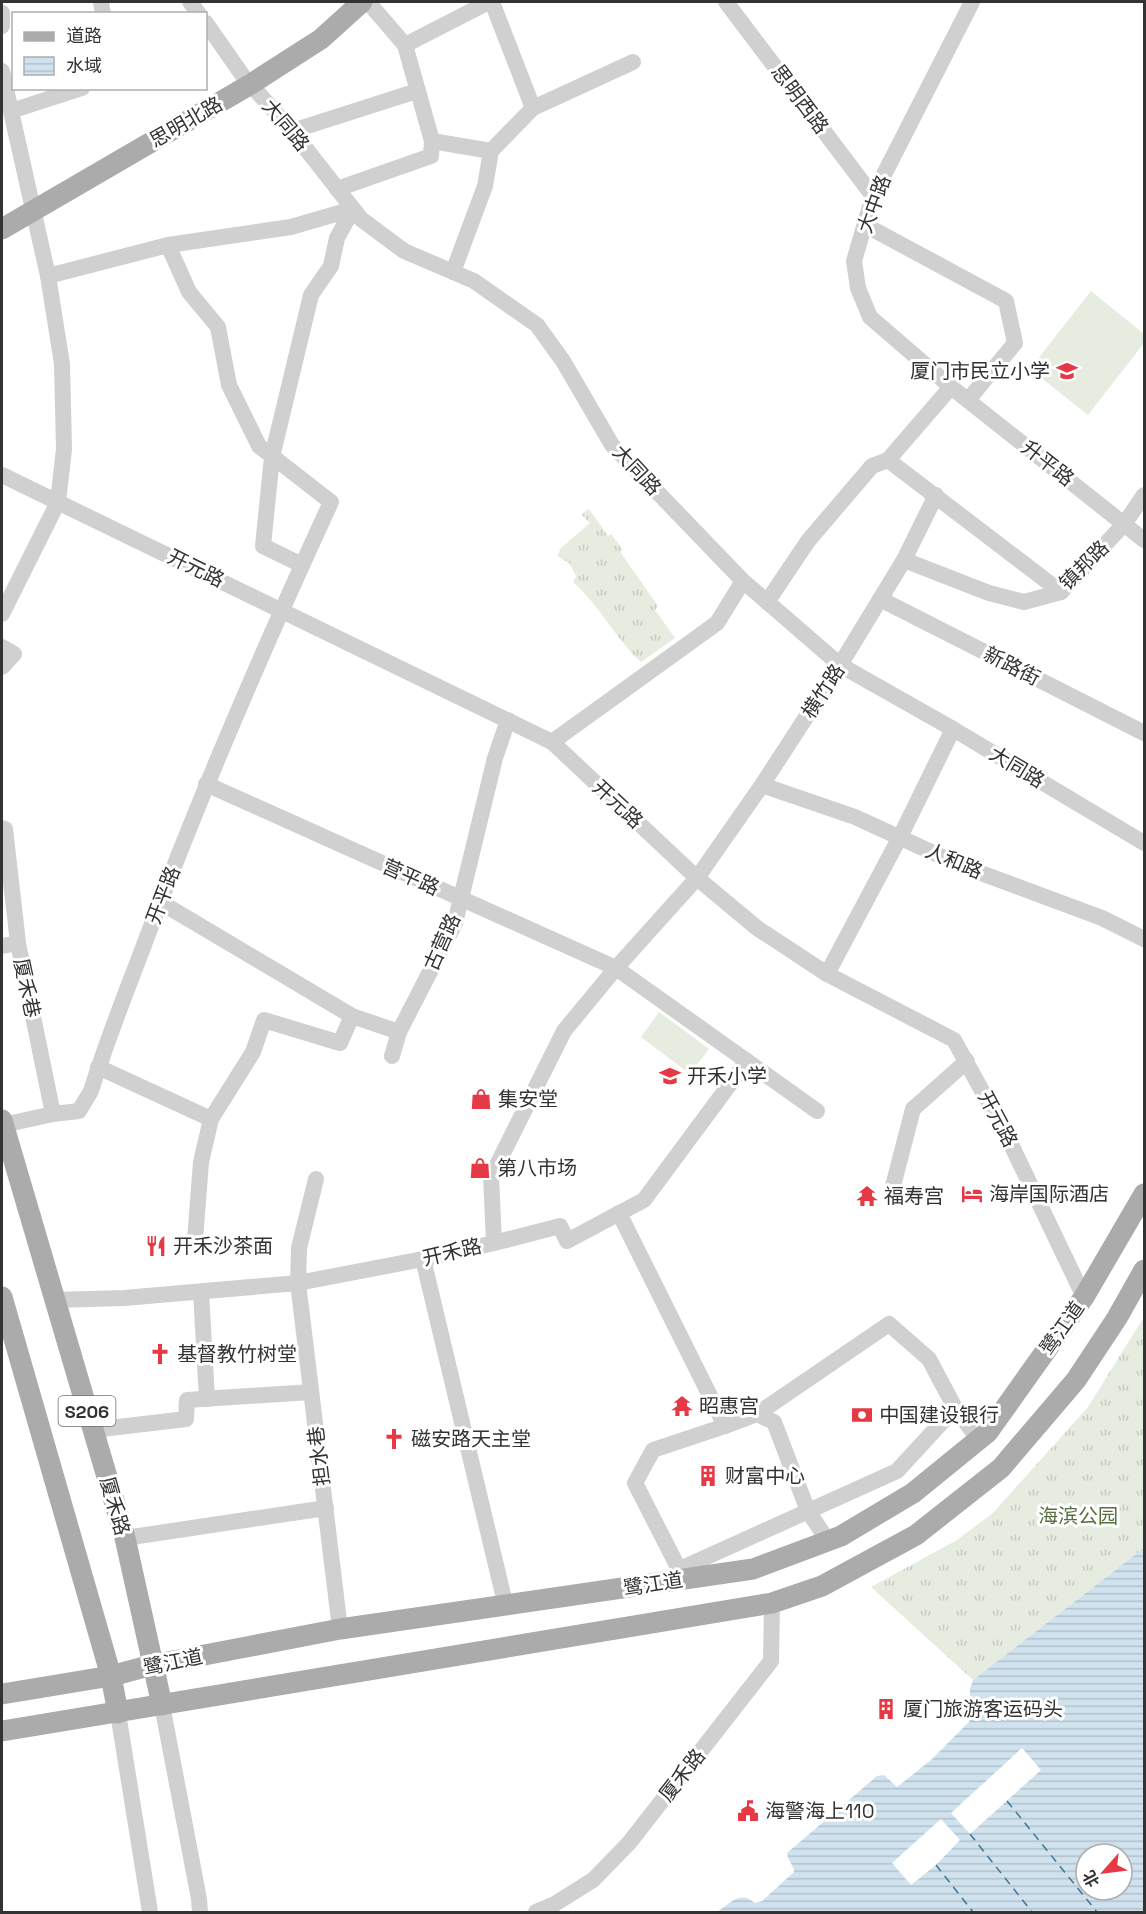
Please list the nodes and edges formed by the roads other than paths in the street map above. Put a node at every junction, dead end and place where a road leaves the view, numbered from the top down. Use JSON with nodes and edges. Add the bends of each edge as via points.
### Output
{"nodes":[{"id":1,"x":345,"y":2,"type":"edge"},
{"id":2,"x":362,"y":2,"type":"edge"},
{"id":3,"x":368,"y":2,"type":"edge"},
{"id":4,"x":491,"y":2,"type":"edge"},
{"id":5,"x":726,"y":2,"type":"edge"},
{"id":6,"x":972,"y":2,"type":"edge"},
{"id":7,"x":2,"y":13,"type":"edge"},
{"id":8,"x":207,"y":24,"type":"edge"},
{"id":9,"x":2,"y":26,"type":"edge"},
{"id":10,"x":405,"y":45,"type":"junction"},
{"id":11,"x":633,"y":62,"type":"dead end"},
{"id":12,"x":2,"y":71,"type":"edge"},
{"id":13,"x":247,"y":80,"type":"junction"},
{"id":14,"x":76,"y":90,"type":"edge"},
{"id":15,"x":417,"y":91,"type":"junction"},
{"id":16,"x":533,"y":108,"type":"junction"},
{"id":17,"x":11,"y":111,"type":"junction"},
{"id":18,"x":292,"y":131,"type":"junction"},
{"id":19,"x":432,"y":141,"type":"junction"},
{"id":20,"x":491,"y":151,"type":"junction"},
{"id":21,"x":337,"y":189,"type":"junction"},
{"id":22,"x":873,"y":196,"type":"junction"},
{"id":23,"x":32,"y":207,"type":"junction"},
{"id":24,"x":353,"y":209,"type":"junction"},
{"id":25,"x":2,"y":218,"type":"edge"},
{"id":26,"x":865,"y":225,"type":"junction"},
{"id":27,"x":2,"y":230,"type":"edge"},
{"id":28,"x":168,"y":245,"type":"junction"},
{"id":29,"x":453,"y":272,"type":"junction"},
{"id":30,"x":48,"y":276,"type":"junction"},
{"id":31,"x":951,"y":387,"type":"junction"},
{"id":32,"x":968,"y":400,"type":"junction"},
{"id":33,"x":272,"y":457,"type":"junction"},
{"id":34,"x":888,"y":460,"type":"junction"},
{"id":35,"x":2,"y":475,"type":"edge"},
{"id":36,"x":936,"y":495,"type":"junction"},
{"id":37,"x":1144,"y":495,"type":"edge"},
{"id":38,"x":58,"y":502,"type":"junction"},
{"id":39,"x":1125,"y":523,"type":"junction"},
{"id":40,"x":1144,"y":540,"type":"edge"},
{"id":41,"x":904,"y":560,"type":"junction"},
{"id":42,"x":302,"y":565,"type":"junction"},
{"id":43,"x":743,"y":581,"type":"junction"},
{"id":44,"x":1060,"y":592,"type":"junction"},
{"id":45,"x":880,"y":599,"type":"junction"},
{"id":46,"x":766,"y":602,"type":"junction"},
{"id":47,"x":281,"y":609,"type":"junction"},
{"id":48,"x":2,"y":614,"type":"edge"},
{"id":49,"x":2,"y":647,"type":"edge"},
{"id":50,"x":840,"y":665,"type":"junction"},
{"id":51,"x":2,"y":667,"type":"edge"},
{"id":52,"x":508,"y":720,"type":"junction"},
{"id":53,"x":953,"y":729,"type":"junction"},
{"id":54,"x":1144,"y":733,"type":"edge"},
{"id":55,"x":552,"y":742,"type":"junction"},
{"id":56,"x":206,"y":784,"type":"junction"},
{"id":57,"x":762,"y":785,"type":"junction"},
{"id":58,"x":2,"y":828,"type":"edge"},
{"id":59,"x":900,"y":837,"type":"junction"},
{"id":60,"x":1144,"y":843,"type":"edge"},
{"id":61,"x":697,"y":878,"type":"junction"},
{"id":62,"x":460,"y":899,"type":"junction"},
{"id":63,"x":160,"y":902,"type":"junction"},
{"id":64,"x":1144,"y":939,"type":"edge"},
{"id":65,"x":10,"y":944,"type":"edge"},
{"id":66,"x":616,"y":968,"type":"junction"},
{"id":67,"x":827,"y":974,"type":"junction"},
{"id":68,"x":352,"y":1016,"type":"junction"},
{"id":69,"x":399,"y":1032,"type":"junction"},
{"id":70,"x":392,"y":1056,"type":"dead end"},
{"id":71,"x":747,"y":1061,"type":"junction"},
{"id":72,"x":967,"y":1061,"type":"junction"},
{"id":73,"x":99,"y":1067,"type":"junction"},
{"id":74,"x":817,"y":1111,"type":"dead end"},
{"id":75,"x":53,"y":1114,"type":"junction"},
{"id":76,"x":211,"y":1119,"type":"junction"},
{"id":77,"x":2,"y":1123,"type":"edge"},
{"id":78,"x":316,"y":1179,"type":"dead end"},
{"id":79,"x":894,"y":1186,"type":"dead end"},
{"id":80,"x":1144,"y":1194,"type":"edge"},
{"id":81,"x":619,"y":1213,"type":"junction"},
{"id":82,"x":195,"y":1240,"type":"dead end"},
{"id":83,"x":494,"y":1243,"type":"junction"},
{"id":84,"x":423,"y":1259,"type":"junction"},
{"id":85,"x":1144,"y":1270,"type":"edge"},
{"id":86,"x":298,"y":1283,"type":"junction"},
{"id":87,"x":201,"y":1292,"type":"junction"},
{"id":88,"x":1084,"y":1297,"type":"junction"},
{"id":89,"x":54,"y":1300,"type":"junction"},
{"id":90,"x":3,"y":1304,"type":"edge"},
{"id":91,"x":312,"y":1392,"type":"junction"},
{"id":92,"x":207,"y":1399,"type":"junction"},
{"id":93,"x":955,"y":1408,"type":"junction"},
{"id":94,"x":757,"y":1413,"type":"junction"},
{"id":95,"x":725,"y":1426,"type":"junction"},
{"id":96,"x":93,"y":1430,"type":"junction"},
{"id":97,"x":979,"y":1440,"type":"junction"},
{"id":98,"x":326,"y":1508,"type":"junction"},
{"id":99,"x":808,"y":1511,"type":"junction"},
{"id":100,"x":125,"y":1538,"type":"junction"},
{"id":101,"x":828,"y":1541,"type":"junction"},
{"id":102,"x":682,"y":1574,"type":"junction"},
{"id":103,"x":772,"y":1603,"type":"junction"},
{"id":104,"x":506,"y":1606,"type":"junction"},
{"id":105,"x":340,"y":1629,"type":"junction"},
{"id":106,"x":152,"y":1665,"type":"junction"},
{"id":107,"x":111,"y":1676,"type":"junction"},
{"id":108,"x":2,"y":1694,"type":"edge"},
{"id":109,"x":162,"y":1705,"type":"junction"},
{"id":110,"x":118,"y":1713,"type":"junction"},
{"id":111,"x":2,"y":1731,"type":"edge"},
{"id":112,"x":199,"y":1906,"type":"edge"},
{"id":113,"x":150,"y":1912,"type":"edge"},
{"id":114,"x":210,"y":1912,"type":"edge"},
{"id":115,"x":536,"y":1912,"type":"edge"}],
"edges":[{"from":1,"to":13,"type":"main road","name":"思明北路"},
{"from":2,"to":13,"type":"main road","name":"思明北路","via":[[321,39]]},
{"from":3,"to":10,"type":"street"},
{"from":4,"to":10,"type":"street"},
{"from":4,"to":16,"type":"street"},
{"from":5,"to":22,"type":"street","name":"思明西路"},
{"from":6,"to":22,"type":"street","name":"大中路"},
{"from":7,"to":9,"type":"street"},
{"from":8,"to":13,"type":"street","name":"大同路"},
{"from":10,"to":15,"type":"street"},
{"from":11,"to":16,"type":"street"},
{"from":12,"to":17,"type":"street"},
{"from":13,"to":18,"type":"street","name":"大同路"},
{"from":13,"to":23,"type":"main road","name":"思明北路"},
{"from":14,"to":17,"type":"street"},
{"from":15,"to":18,"type":"street"},
{"from":15,"to":19,"type":"street"},
{"from":16,"to":20,"type":"street"},
{"from":17,"to":23,"type":"street"},
{"from":18,"to":21,"type":"street","name":"大同路"},
{"from":19,"to":20,"type":"street"},
{"from":19,"to":21,"type":"street","via":[[431,156]]},
{"from":20,"to":29,"type":"street","via":[[485,186]]},
{"from":21,"to":24,"type":"street","name":"大同路"},
{"from":22,"to":26,"type":"street","name":"大中路"},
{"from":23,"to":25,"type":"main road","name":"思明北路"},
{"from":23,"to":27,"type":"main road","name":"思明北路"},
{"from":23,"to":30,"type":"street"},
{"from":24,"to":28,"type":"street","via":[[291,227]]},
{"from":24,"to":29,"type":"street","name":"大同路","via":[[404,251]]},
{"from":24,"to":33,"type":"street","via":[[337,238],[331,266],[311,295]]},
{"from":26,"to":31,"type":"street","name":"大中路","via":[[854,261],[858,288],[870,317]]},
{"from":26,"to":32,"type":"street","via":[[1006,301],[1015,344]]},
{"from":28,"to":30,"type":"street"},
{"from":28,"to":33,"type":"street","via":[[189,292],[218,327],[229,385],[259,446]]},
{"from":29,"to":43,"type":"street","name":"大同路","via":[[474,281],[537,325],[612,445]]},
{"from":30,"to":38,"type":"street","via":[[62,364],[64,449]]},
{"from":31,"to":32,"type":"street","name":"升平路"},
{"from":31,"to":34,"type":"street"},
{"from":32,"to":39,"type":"street","name":"升平路"},
{"from":33,"to":42,"type":"street","via":[[263,546]]},
{"from":33,"to":42,"type":"street","name":"开平路","via":[[331,502]]},
{"from":34,"to":36,"type":"street"},
{"from":34,"to":46,"type":"street","via":[[872,466],[808,541]]},
{"from":35,"to":38,"type":"street","name":"开元路"},
{"from":36,"to":41,"type":"street","name":"横竹路"},
{"from":36,"to":44,"type":"street"},
{"from":37,"to":39,"type":"street","name":"镇邦路"},
{"from":38,"to":47,"type":"street","name":"开元路"},
{"from":38,"to":48,"type":"street"},
{"from":39,"to":40,"type":"street","name":"升平路"},
{"from":39,"to":44,"type":"street","name":"镇邦路"},
{"from":41,"to":44,"type":"street","name":"镇邦路","via":[[989,593],[1024,602]]},
{"from":41,"to":45,"type":"street","name":"横竹路"},
{"from":42,"to":47,"type":"street","name":"开平路"},
{"from":43,"to":46,"type":"street","name":"大同路"},
{"from":43,"to":55,"type":"street","via":[[717,623]]},
{"from":45,"to":50,"type":"street","name":"横竹路"},
{"from":45,"to":54,"type":"street","name":"新路街"},
{"from":46,"to":50,"type":"street","name":"大同路"},
{"from":47,"to":52,"type":"street","name":"开元路"},
{"from":47,"to":56,"type":"street","name":"开平路"},
{"from":49,"to":51,"type":"street","via":[[14,654]]},
{"from":50,"to":53,"type":"street","name":"大同路"},
{"from":50,"to":57,"type":"street","name":"横竹路"},
{"from":52,"to":55,"type":"street","name":"开元路"},
{"from":52,"to":62,"type":"street","name":"古营路"},
{"from":53,"to":59,"type":"street"},
{"from":53,"to":60,"type":"street","name":"大同路"},
{"from":55,"to":61,"type":"street","name":"开元路"},
{"from":56,"to":62,"type":"street","name":"营平路"},
{"from":56,"to":63,"type":"street","name":"开平路"},
{"from":57,"to":59,"type":"street","name":"人和路"},
{"from":57,"to":61,"type":"street","name":"横竹路"},
{"from":58,"to":65,"type":"street","name":"厦禾巷"},
{"from":59,"to":64,"type":"street","name":"人和路","via":[[962,866],[1102,918]]},
{"from":59,"to":67,"type":"street"},
{"from":61,"to":66,"type":"street","name":"开禾路"},
{"from":61,"to":67,"type":"street","name":"开元路","via":[[756,928]]},
{"from":62,"to":66,"type":"street","name":"营平路"},
{"from":62,"to":69,"type":"street","name":"古营路","via":[[455,923]]},
{"from":63,"to":68,"type":"street"},
{"from":63,"to":73,"type":"street","name":"开平路"},
{"from":65,"to":75,"type":"street","name":"厦禾巷"},
{"from":66,"to":71,"type":"street","name":"营平路"},
{"from":66,"to":83,"type":"street","name":"开禾路","via":[[564,1031],[491,1177]]},
{"from":67,"to":72,"type":"street","name":"开元路","via":[[954,1040]]},
{"from":68,"to":69,"type":"street"},
{"from":68,"to":76,"type":"street","via":[[340,1043],[264,1020],[253,1052]]},
{"from":69,"to":70,"type":"street","name":"古营路"},
{"from":71,"to":74,"type":"street","name":"营平路"},
{"from":71,"to":81,"type":"street","via":[[644,1200]]},
{"from":72,"to":79,"type":"street","via":[[913,1109]]},
{"from":72,"to":88,"type":"street","name":"开元路"},
{"from":73,"to":75,"type":"street","name":"开平路","via":[[79,1111]]},
{"from":73,"to":76,"type":"street"},
{"from":75,"to":77,"type":"street","name":"开平路"},
{"from":76,"to":82,"type":"street","via":[[201,1162]]},
{"from":77,"to":89,"type":"main road","name":"厦禾路","number":"S206"},
{"from":78,"to":86,"type":"street","name":"担水巷","via":[[299,1248]]},
{"from":80,"to":88,"type":"main road","name":"鹭江道"},
{"from":81,"to":83,"type":"street","via":[[567,1241],[560,1226]]},
{"from":81,"to":95,"type":"street"},
{"from":83,"to":84,"type":"street","name":"开禾路"},
{"from":84,"to":86,"type":"street","name":"开禾路"},
{"from":84,"to":104,"type":"street"},
{"from":85,"to":103,"type":"main road","name":"鹭江道","via":[[1076,1380],[1001,1468],[916,1535],[822,1586]]},
{"from":86,"to":87,"type":"street","name":"开禾路"},
{"from":86,"to":91,"type":"street","name":"担水巷"},
{"from":87,"to":89,"type":"street","name":"开禾路"},
{"from":87,"to":92,"type":"street"},
{"from":88,"to":97,"type":"main road","name":"鹭江道"},
{"from":89,"to":96,"type":"main road","name":"厦禾路","number":"S206"},
{"from":90,"to":107,"type":"main road","number":"S206"},
{"from":91,"to":92,"type":"street"},
{"from":91,"to":98,"type":"street","name":"担水巷"},
{"from":92,"to":96,"type":"street","via":[[187,1400],[186,1419]]},
{"from":93,"to":94,"type":"street","via":[[929,1359],[889,1324]]},
{"from":93,"to":97,"type":"street"},
{"from":93,"to":99,"type":"street","via":[[897,1471]]},
{"from":94,"to":95,"type":"street"},
{"from":94,"to":99,"type":"street","via":[[774,1422]]},
{"from":95,"to":102,"type":"street","via":[[653,1450],[635,1483]]},
{"from":96,"to":100,"type":"main road","name":"厦禾路","number":"S206"},
{"from":97,"to":101,"type":"main road","name":"鹭江道","via":[[914,1492]]},
{"from":98,"to":100,"type":"street"},
{"from":98,"to":105,"type":"street","name":"担水巷"},
{"from":99,"to":101,"type":"street"},
{"from":99,"to":102,"type":"street"},
{"from":100,"to":106,"type":"main road","name":"厦禾路","number":"S206"},
{"from":101,"to":102,"type":"main road","name":"鹭江道","via":[[753,1569]]},
{"from":102,"to":104,"type":"main road","name":"鹭江道"},
{"from":103,"to":109,"type":"main road","name":"鹭江道"},
{"from":103,"to":115,"type":"street","name":"厦禾路","via":[[771,1661],[629,1843],[593,1880]]},
{"from":104,"to":105,"type":"main road","name":"鹭江道"},
{"from":105,"to":106,"type":"main road","name":"鹭江道"},
{"from":106,"to":107,"type":"main road","name":"鹭江道"},
{"from":106,"to":109,"type":"main road","name":"厦禾路","number":"S206"},
{"from":107,"to":108,"type":"main road","name":"鹭江道"},
{"from":107,"to":110,"type":"main road","number":"S206"},
{"from":109,"to":110,"type":"main road","name":"鹭江道"},
{"from":109,"to":112,"type":"street","name":"厦禾路","number":"S206"},
{"from":110,"to":111,"type":"main road","name":"鹭江道"},
{"from":110,"to":113,"type":"street","number":"S206"},
{"from":112,"to":114,"type":"street","name":"厦禾路"}]}
